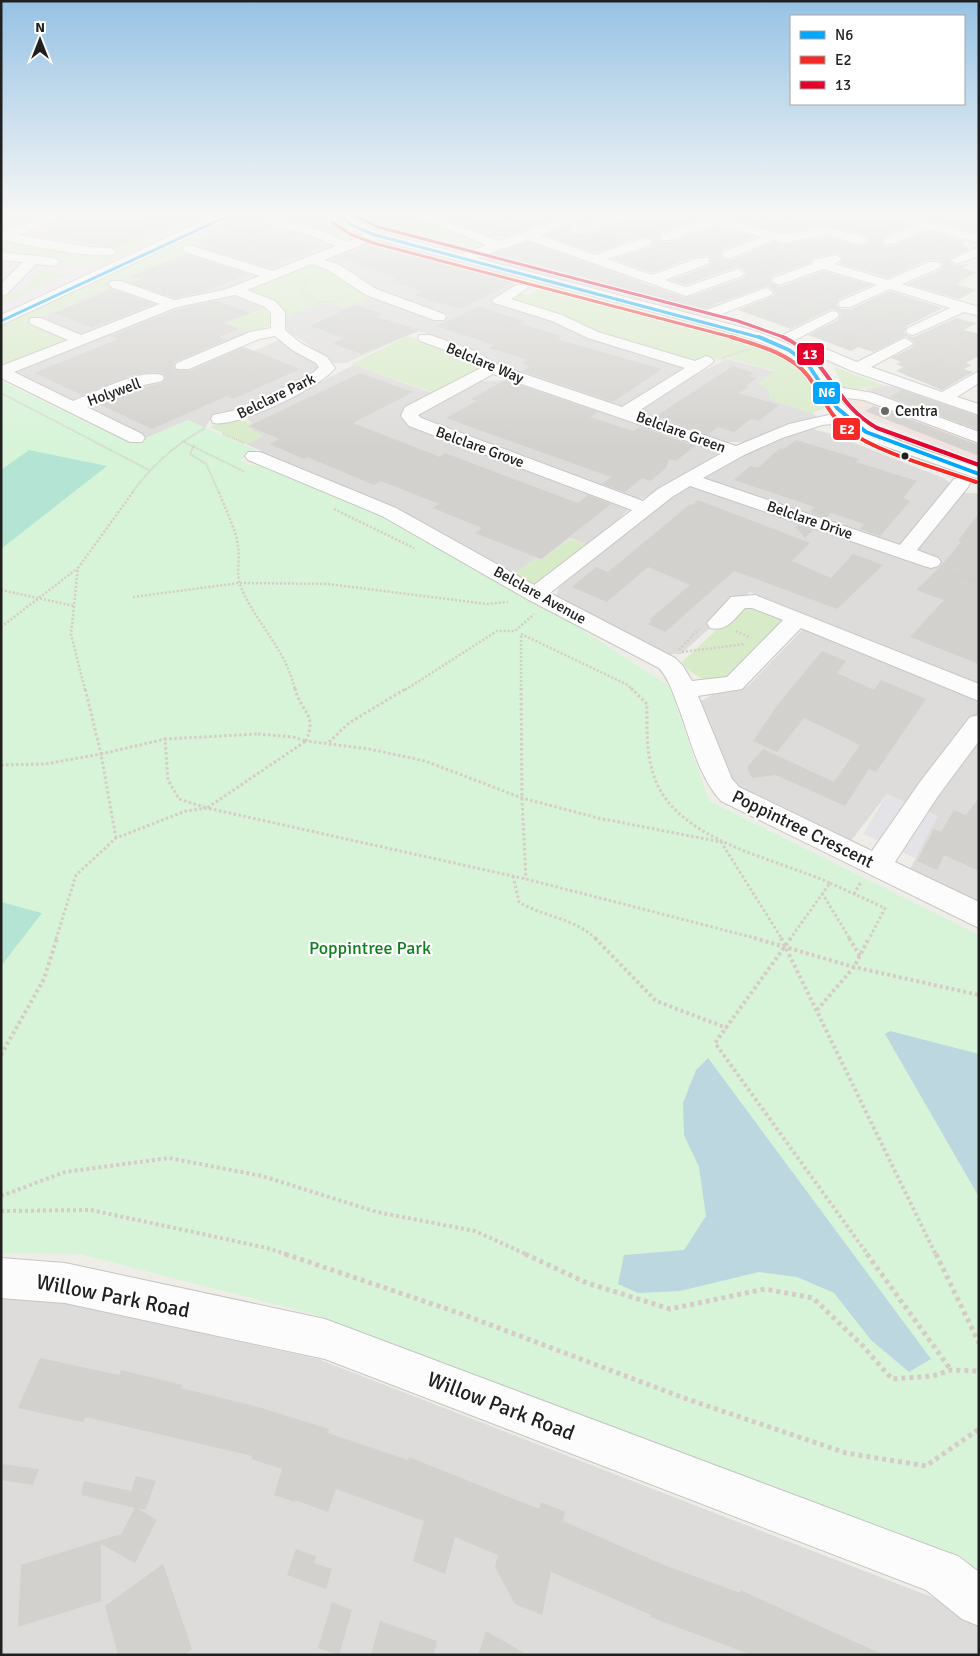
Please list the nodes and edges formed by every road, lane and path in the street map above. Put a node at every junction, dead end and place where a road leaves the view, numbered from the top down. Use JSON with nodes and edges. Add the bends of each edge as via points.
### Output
{"nodes":[{"id":1,"x":63,"y":292,"type":"edge"},
{"id":2,"x":140,"y":292,"type":"edge"},
{"id":3,"x":230,"y":292,"type":"edge"},
{"id":4,"x":241,"y":292,"type":"edge"},
{"id":5,"x":302,"y":292,"type":"edge"},
{"id":6,"x":356,"y":292,"type":"edge"},
{"id":7,"x":375,"y":292,"type":"edge"},
{"id":8,"x":513,"y":292,"type":"edge"},
{"id":9,"x":593,"y":292,"type":"edge"},
{"id":10,"x":632,"y":292,"type":"edge"},
{"id":11,"x":766,"y":292,"type":"dead end"},
{"id":12,"x":818,"y":292,"type":"edge"},
{"id":13,"x":873,"y":292,"type":"edge"},
{"id":14,"x":914,"y":292,"type":"edge"},
{"id":15,"x":618,"y":299,"type":"junction"},
{"id":16,"x":979,"y":300,"type":"edge"},
{"id":17,"x":321,"y":302,"type":"junction"},
{"id":18,"x":173,"y":304,"type":"junction"},
{"id":19,"x":845,"y":304,"type":"dead end"},
{"id":20,"x":958,"y":306,"type":"junction"},
{"id":21,"x":979,"y":312,"type":"edge"},
{"id":22,"x":832,"y":315,"type":"dead end"},
{"id":23,"x":439,"y":317,"type":"dead end"},
{"id":24,"x":771,"y":317,"type":"dead end"},
{"id":25,"x":1,"y":321,"type":"edge"},
{"id":26,"x":36,"y":321,"type":"dead end"},
{"id":27,"x":278,"y":325,"type":"junction"},
{"id":28,"x":736,"y":325,"type":"junction"},
{"id":29,"x":979,"y":336,"type":"edge"},
{"id":30,"x":425,"y":338,"type":"dead end"},
{"id":31,"x":788,"y":338,"type":"junction"},
{"id":32,"x":82,"y":341,"type":"junction"},
{"id":33,"x":842,"y":342,"type":"dead end"},
{"id":34,"x":755,"y":347,"type":"dead end"},
{"id":35,"x":708,"y":361,"type":"junction"},
{"id":36,"x":183,"y":366,"type":"dead end"},
{"id":37,"x":492,"y":368,"type":"junction"},
{"id":38,"x":858,"y":368,"type":"junction"},
{"id":39,"x":1,"y":372,"type":"edge"},
{"id":40,"x":916,"y":373,"type":"dead end"},
{"id":41,"x":979,"y":376,"type":"edge"},
{"id":42,"x":156,"y":378,"type":"dead end"},
{"id":43,"x":545,"y":387,"type":"joint"},
{"id":44,"x":826,"y":390,"type":"junction"},
{"id":45,"x":1,"y":393,"type":"edge"},
{"id":46,"x":945,"y":397,"type":"junction"},
{"id":47,"x":73,"y":407,"type":"junction"},
{"id":48,"x":979,"y":410,"type":"edge"},
{"id":49,"x":625,"y":412,"type":"junction"},
{"id":50,"x":845,"y":418,"type":"junction"},
{"id":51,"x":816,"y":422,"type":"junction"},
{"id":52,"x":213,"y":423,"type":"junction"},
{"id":53,"x":136,"y":438,"type":"dead end"},
{"id":54,"x":979,"y":438,"type":"edge"},
{"id":55,"x":182,"y":441,"type":"junction"},
{"id":56,"x":194,"y":445,"type":"junction"},
{"id":57,"x":738,"y":452,"type":"junction"},
{"id":58,"x":251,"y":465,"type":"junction"},
{"id":59,"x":149,"y":470,"type":"junction"},
{"id":60,"x":979,"y":474,"type":"edge"},
{"id":61,"x":688,"y":479,"type":"junction"},
{"id":62,"x":970,"y":486,"type":"edge"},
{"id":63,"x":328,"y":507,"type":"dead end"},
{"id":64,"x":645,"y":508,"type":"junction"},
{"id":65,"x":905,"y":552,"type":"junction"},
{"id":66,"x":422,"y":553,"type":"dead end"},
{"id":67,"x":932,"y":562,"type":"joint"},
{"id":68,"x":78,"y":568,"type":"junction"},
{"id":69,"x":239,"y":582,"type":"junction"},
{"id":70,"x":979,"y":583,"type":"edge"},
{"id":71,"x":1,"y":590,"type":"edge"},
{"id":72,"x":133,"y":597,"type":"dead end"},
{"id":73,"x":38,"y":598,"type":"junction"},
{"id":74,"x":501,"y":598,"type":"dead end"},
{"id":75,"x":508,"y":602,"type":"junction"},
{"id":76,"x":531,"y":603,"type":"junction"},
{"id":77,"x":514,"y":605,"type":"dead end"},
{"id":78,"x":74,"y":606,"type":"junction"},
{"id":79,"x":534,"y":616,"type":"junction"},
{"id":80,"x":797,"y":619,"type":"junction"},
{"id":81,"x":718,"y":623,"type":"junction"},
{"id":82,"x":1,"y":627,"type":"edge"},
{"id":83,"x":515,"y":631,"type":"junction"},
{"id":84,"x":521,"y":634,"type":"junction"},
{"id":85,"x":765,"y":644,"type":"junction"},
{"id":86,"x":684,"y":690,"type":"junction"},
{"id":87,"x":979,"y":693,"type":"edge"},
{"id":88,"x":979,"y":723,"type":"edge"},
{"id":89,"x":164,"y":739,"type":"junction"},
{"id":90,"x":306,"y":741,"type":"junction"},
{"id":91,"x":328,"y":742,"type":"junction"},
{"id":92,"x":101,"y":754,"type":"junction"},
{"id":93,"x":1,"y":765,"type":"edge"},
{"id":94,"x":522,"y":798,"type":"junction"},
{"id":95,"x":207,"y":808,"type":"junction"},
{"id":96,"x":116,"y":838,"type":"junction"},
{"id":97,"x":721,"y":842,"type":"junction"},
{"id":98,"x":877,"y":866,"type":"junction"},
{"id":99,"x":513,"y":876,"type":"junction"},
{"id":100,"x":526,"y":879,"type":"junction"},
{"id":101,"x":830,"y":883,"type":"junction"},
{"id":102,"x":822,"y":893,"type":"junction"},
{"id":103,"x":979,"y":916,"type":"edge"},
{"id":104,"x":786,"y":946,"type":"junction"},
{"id":105,"x":860,"y":956,"type":"junction"},
{"id":106,"x":854,"y":967,"type":"junction"},
{"id":107,"x":979,"y":996,"type":"edge"},
{"id":108,"x":817,"y":1010,"type":"junction"},
{"id":109,"x":727,"y":1028,"type":"junction"},
{"id":110,"x":1,"y":1055,"type":"edge"},
{"id":111,"x":1,"y":1196,"type":"edge"},
{"id":112,"x":1,"y":1211,"type":"edge"},
{"id":113,"x":1,"y":1278,"type":"edge"},
{"id":114,"x":979,"y":1343,"type":"edge"},
{"id":115,"x":951,"y":1370,"type":"junction"},
{"id":116,"x":979,"y":1371,"type":"edge"},
{"id":117,"x":979,"y":1429,"type":"edge"},
{"id":118,"x":979,"y":1602,"type":"edge"}],
"edges":[{"from":1,"to":25,"type":"street"},
{"from":2,"to":18,"type":"street"},
{"from":3,"to":18,"type":"street"},
{"from":4,"to":27,"type":"street","name":"Belclare Park","via":[[270,304],[278,312]]},
{"from":5,"to":17,"type":"path"},
{"from":6,"to":17,"type":"path","via":[[334,302]]},
{"from":7,"to":23,"type":"street"},
{"from":8,"to":35,"type":"street","via":[[499,300],[557,318],[593,335]]},
{"from":9,"to":15,"type":"street"},
{"from":10,"to":15,"type":"street"},
{"from":11,"to":28,"type":"street","via":[[714,312]]},
{"from":12,"to":24,"type":"path","via":[[770,314]]},
{"from":13,"to":19,"type":"street"},
{"from":14,"to":20,"type":"street"},
{"from":15,"to":28,"type":"street"},
{"from":16,"to":20,"type":"street"},
{"from":17,"to":27,"type":"path"},
{"from":18,"to":32,"type":"street"},
{"from":20,"to":21,"type":"street"},
{"from":20,"to":33,"type":"path","via":[[928,313],[906,308]]},
{"from":20,"to":38,"type":"street"},
{"from":22,"to":31,"type":"street"},
{"from":26,"to":32,"type":"street"},
{"from":27,"to":36,"type":"street"},
{"from":27,"to":52,"type":"street","name":"Belclare Park","via":[[297,347],[322,360],[327,368],[325,372],[246,413]]},
{"from":28,"to":31,"type":"street"},
{"from":28,"to":44,"type":"street","via":[[798,356],[816,370]]},
{"from":29,"to":40,"type":"path","via":[[958,345],[953,348],[958,350]]},
{"from":30,"to":37,"type":"street","name":"Belclare Way","via":[[470,354]]},
{"from":31,"to":38,"type":"street"},
{"from":32,"to":39,"type":"street"},
{"from":34,"to":35,"type":"path"},
{"from":35,"to":49,"type":"street","name":"Belclare Green"},
{"from":37,"to":43,"type":"street","name":"Belclare Way"},
{"from":37,"to":64,"type":"street","name":"Belclare Grove","via":[[411,411],[409,416],[415,422]]},
{"from":38,"to":46,"type":"street"},
{"from":39,"to":47,"type":"street","name":"Holywell"},
{"from":41,"to":46,"type":"street"},
{"from":42,"to":47,"type":"street","name":"Holywell","via":[[131,383]]},
{"from":43,"to":49,"type":"street","name":"Belclare Green"},
{"from":44,"to":50,"type":"street"},
{"from":44,"to":54,"type":"street","via":[[867,396]]},
{"from":45,"to":59,"type":"path"},
{"from":46,"to":48,"type":"street"},
{"from":47,"to":53,"type":"street","name":"Holywell"},
{"from":49,"to":57,"type":"street","name":"Belclare Green"},
{"from":50,"to":51,"type":"street"},
{"from":50,"to":60,"type":"street","via":[[873,436]]},
{"from":51,"to":57,"type":"street"},
{"from":51,"to":62,"type":"street"},
{"from":52,"to":55,"type":"path"},
{"from":52,"to":58,"type":"path","via":[[262,452]]},
{"from":55,"to":56,"type":"path"},
{"from":55,"to":59,"type":"path"},
{"from":56,"to":58,"type":"path"},
{"from":56,"to":69,"type":"path","via":[[190,454],[206,464],[215,481],[238,545]]},
{"from":57,"to":61,"type":"street"},
{"from":58,"to":76,"type":"street","name":"Belclare Avenue","via":[[371,499]]},
{"from":59,"to":68,"type":"path"},
{"from":61,"to":64,"type":"street"},
{"from":61,"to":65,"type":"street","name":"Belclare Drive"},
{"from":62,"to":65,"type":"street"},
{"from":63,"to":66,"type":"path"},
{"from":64,"to":76,"type":"street"},
{"from":65,"to":67,"type":"street","name":"Belclare Drive"},
{"from":67,"to":70,"type":"path"},
{"from":68,"to":73,"type":"path"},
{"from":68,"to":78,"type":"path"},
{"from":69,"to":72,"type":"path"},
{"from":69,"to":75,"type":"path","via":[[329,584],[486,604]]},
{"from":69,"to":90,"type":"path","via":[[254,612],[279,648],[296,694],[310,718]]},
{"from":71,"to":73,"type":"path"},
{"from":73,"to":78,"type":"path"},
{"from":73,"to":82,"type":"path"},
{"from":74,"to":75,"type":"path"},
{"from":75,"to":77,"type":"path"},
{"from":76,"to":79,"type":"path"},
{"from":76,"to":79,"type":"path"},
{"from":76,"to":86,"type":"street","name":"Belclare Avenue","via":[[667,663]]},
{"from":78,"to":92,"type":"path","via":[[71,634]]},
{"from":79,"to":83,"type":"path"},
{"from":80,"to":81,"type":"street","via":[[755,601],[739,602]]},
{"from":80,"to":85,"type":"street"},
{"from":80,"to":87,"type":"street"},
{"from":81,"to":85,"type":"path"},
{"from":81,"to":85,"type":"path","via":[[708,620],[677,653]]},
{"from":83,"to":84,"type":"path"},
{"from":83,"to":91,"type":"path","via":[[497,631],[348,723]]},
{"from":84,"to":94,"type":"path"},
{"from":84,"to":97,"type":"path","via":[[628,685],[647,704],[647,743],[658,786],[683,816]]},
{"from":85,"to":86,"type":"street","via":[[734,684]]},
{"from":86,"to":98,"type":"street","name":"Poppintree Crescent","via":[[725,790]]},
{"from":88,"to":98,"type":"street"},
{"from":89,"to":90,"type":"path","via":[[226,735],[294,736]]},
{"from":89,"to":92,"type":"path"},
{"from":89,"to":95,"type":"path","via":[[168,780],[178,799]]},
{"from":90,"to":91,"type":"path"},
{"from":90,"to":95,"type":"path"},
{"from":91,"to":94,"type":"path","via":[[425,761]]},
{"from":92,"to":93,"type":"path","via":[[45,764]]},
{"from":92,"to":96,"type":"path"},
{"from":94,"to":97,"type":"path","via":[[598,818]]},
{"from":94,"to":100,"type":"path"},
{"from":95,"to":96,"type":"path","via":[[186,811]]},
{"from":95,"to":99,"type":"path"},
{"from":96,"to":110,"type":"path","via":[[76,875],[44,979]]},
{"from":97,"to":101,"type":"path"},
{"from":97,"to":104,"type":"path"},
{"from":98,"to":103,"type":"street","name":"Poppintree Crescent"},
{"from":99,"to":100,"type":"path"},
{"from":99,"to":109,"type":"path","via":[[519,902],[588,931],[656,1001]]},
{"from":100,"to":104,"type":"path"},
{"from":101,"to":102,"type":"path"},
{"from":101,"to":105,"type":"path","via":[[885,908]]},
{"from":102,"to":104,"type":"path"},
{"from":102,"to":105,"type":"path"},
{"from":104,"to":106,"type":"path"},
{"from":104,"to":108,"type":"path"},
{"from":104,"to":109,"type":"path"},
{"from":105,"to":106,"type":"path"},
{"from":106,"to":107,"type":"path"},
{"from":106,"to":108,"type":"path"},
{"from":108,"to":114,"type":"path"},
{"from":109,"to":115,"type":"path","via":[[715,1043]]},
{"from":111,"to":115,"type":"path","via":[[64,1172],[168,1158],[262,1176],[376,1212],[475,1231],[587,1283],[670,1309],[765,1289],[813,1298],[892,1379],[933,1376]]},
{"from":112,"to":117,"type":"path","via":[[91,1210],[267,1248],[846,1453],[926,1466]]},
{"from":113,"to":118,"type":"street","name":"Willow Park Road","via":[[64,1283],[325,1339],[941,1573]]},
{"from":115,"to":116,"type":"path"}]}
